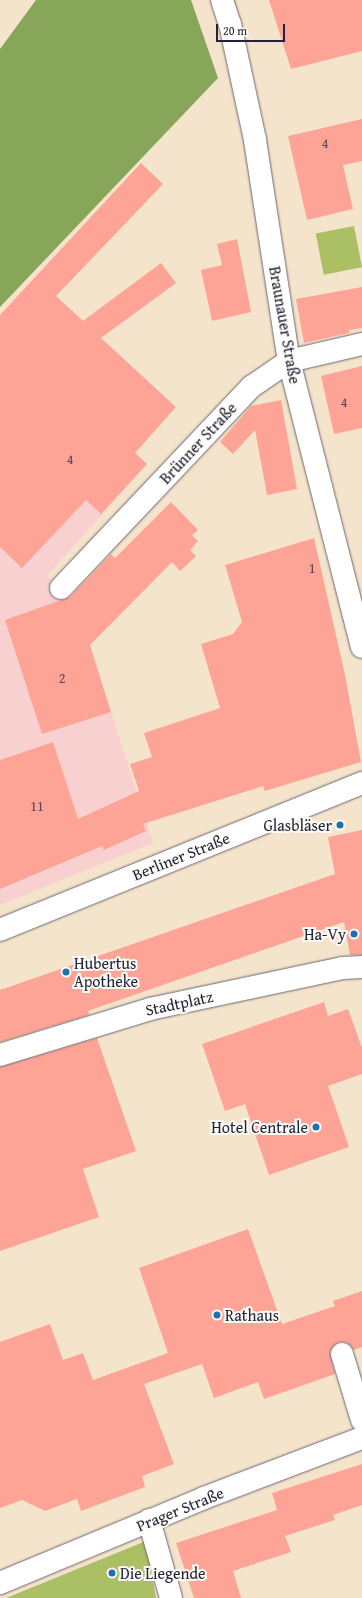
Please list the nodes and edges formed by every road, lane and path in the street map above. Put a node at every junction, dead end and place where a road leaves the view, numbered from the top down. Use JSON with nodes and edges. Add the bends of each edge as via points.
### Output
{"nodes":[{"id":1,"x":222,"y":0,"type":"edge"},
{"id":2,"x":362,"y":344,"type":"edge"},
{"id":3,"x":289,"y":360,"type":"junction"},
{"id":4,"x":61,"y":588,"type":"dead end"},
{"id":5,"x":362,"y":647,"type":"edge"},
{"id":6,"x":362,"y":783,"type":"edge"},
{"id":7,"x":0,"y":930,"type":"edge"},
{"id":8,"x":362,"y":967,"type":"edge"},
{"id":9,"x":0,"y":1055,"type":"edge"},
{"id":10,"x":342,"y":1354,"type":"dead end"},
{"id":11,"x":362,"y":1420,"type":"edge"},
{"id":12,"x":362,"y":1438,"type":"edge"},
{"id":13,"x":149,"y":1520,"type":"junction"},
{"id":14,"x":0,"y":1583,"type":"edge"},
{"id":15,"x":171,"y":1598,"type":"edge"}],
"edges":[{"from":1,"to":3,"type":"street","name":"Braunauer Straße","via":[[230,24],[255,140]]},
{"from":2,"to":3,"type":"street","name":"Brünner Straße"},
{"from":3,"to":4,"type":"street","name":"Brünner Straße","via":[[251,387]]},
{"from":3,"to":5,"type":"street","name":"Braunauer Straße"},
{"from":6,"to":7,"type":"street","name":"Berliner Straße"},
{"from":8,"to":9,"type":"street","name":"Stadtplatz","via":[[343,968],[150,1009]]},
{"from":10,"to":11,"type":"street"},
{"from":12,"to":13,"type":"street","name":"Prager Straße"},
{"from":13,"to":14,"type":"street","name":"Prager Straße"},
{"from":13,"to":15,"type":"street"}]}
